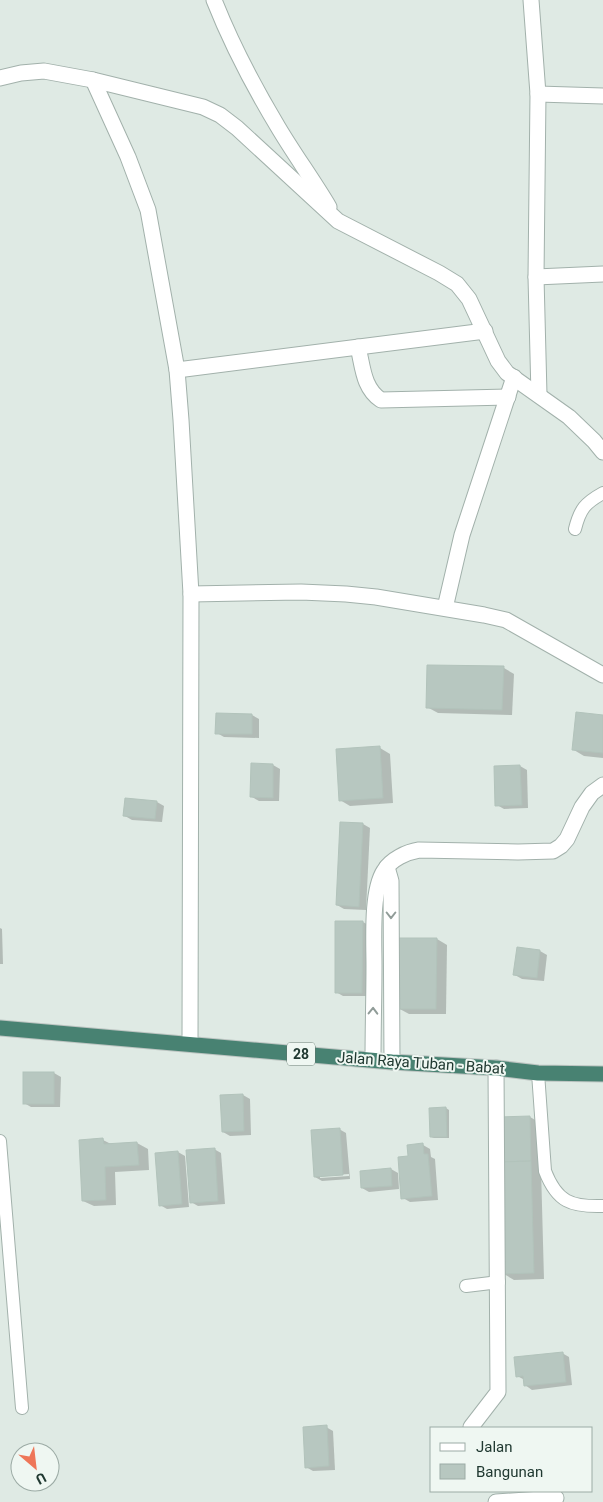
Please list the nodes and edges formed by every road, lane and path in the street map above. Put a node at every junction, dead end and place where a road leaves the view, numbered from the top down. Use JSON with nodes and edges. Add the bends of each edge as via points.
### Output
{"nodes":[{"id":1,"x":214,"y":0,"type":"edge"},
{"id":2,"x":531,"y":0,"type":"edge"},
{"id":3,"x":0,"y":78,"type":"edge"},
{"id":4,"x":93,"y":80,"type":"junction"},
{"id":5,"x":538,"y":94,"type":"junction"},
{"id":6,"x":603,"y":96,"type":"edge"},
{"id":7,"x":338,"y":221,"type":"junction"},
{"id":8,"x":603,"y":274,"type":"edge"},
{"id":9,"x":536,"y":277,"type":"junction"},
{"id":10,"x":485,"y":331,"type":"junction"},
{"id":11,"x":358,"y":348,"type":"junction"},
{"id":12,"x":177,"y":370,"type":"junction"},
{"id":13,"x":514,"y":377,"type":"junction"},
{"id":14,"x":539,"y":395,"type":"junction"},
{"id":15,"x":508,"y":397,"type":"junction"},
{"id":16,"x":603,"y":452,"type":"edge"},
{"id":17,"x":603,"y":493,"type":"edge"},
{"id":18,"x":575,"y":528,"type":"dead end"},
{"id":19,"x":191,"y":594,"type":"junction"},
{"id":20,"x":444,"y":608,"type":"junction"},
{"id":21,"x":603,"y":675,"type":"edge"},
{"id":22,"x":603,"y":785,"type":"edge"},
{"id":23,"x":387,"y":866,"type":"junction"},
{"id":24,"x":0,"y":1028,"type":"edge"},
{"id":25,"x":190,"y":1044,"type":"junction"},
{"id":26,"x":373,"y":1060,"type":"junction"},
{"id":27,"x":392,"y":1062,"type":"junction"},
{"id":28,"x":496,"y":1068,"type":"junction"},
{"id":29,"x":538,"y":1073,"type":"junction"},
{"id":30,"x":603,"y":1074,"type":"edge"},
{"id":31,"x":0,"y":1141,"type":"edge"},
{"id":32,"x":603,"y":1206,"type":"edge"},
{"id":33,"x":499,"y":1282,"type":"junction"},
{"id":34,"x":466,"y":1286,"type":"dead end"},
{"id":35,"x":22,"y":1408,"type":"dead end"},
{"id":36,"x":471,"y":1427,"type":"dead end"},
{"id":37,"x":556,"y":1498,"type":"dead end"},
{"id":38,"x":496,"y":1502,"type":"edge"}],
"edges":[{"from":1,"to":7,"type":"street","via":[[243,64],[278,127]]},
{"from":2,"to":5,"type":"street"},
{"from":3,"to":4,"type":"street","via":[[44,71]]},
{"from":4,"to":7,"type":"street","via":[[203,107],[220,115]]},
{"from":4,"to":12,"type":"street","via":[[148,210]]},
{"from":5,"to":6,"type":"street"},
{"from":5,"to":9,"type":"street"},
{"from":7,"to":10,"type":"street","via":[[457,284],[469,299]]},
{"from":8,"to":9,"type":"street"},
{"from":9,"to":14,"type":"street"},
{"from":10,"to":11,"type":"street"},
{"from":10,"to":13,"type":"street","via":[[498,361]]},
{"from":11,"to":12,"type":"street"},
{"from":11,"to":15,"type":"street","via":[[367,386],[381,400]]},
{"from":12,"to":19,"type":"street"},
{"from":13,"to":14,"type":"street"},
{"from":13,"to":15,"type":"street"},
{"from":14,"to":16,"type":"street","via":[[569,417]]},
{"from":15,"to":20,"type":"street","via":[[462,535]]},
{"from":17,"to":18,"type":"lane","via":[[579,513]]},
{"from":19,"to":20,"type":"street","via":[[310,592],[376,597]]},
{"from":19,"to":25,"type":"street"},
{"from":20,"to":21,"type":"street","via":[[506,620]]},
{"from":22,"to":23,"type":"street","via":[[582,806],[567,839],[553,851],[419,850]]},
{"from":26,"to":23,"type":"street","one_way":true,"via":[[375,913],[380,880]]},
{"from":23,"to":27,"type":"street","one_way":true,"via":[[392,881]]},
{"from":24,"to":25,"type":"highway","name":"Jalan Raya Tuban - Babat","number":"28"},
{"from":25,"to":26,"type":"highway","name":"Jalan Raya Tuban - Babat","number":"28"},
{"from":26,"to":27,"type":"highway","name":"Jalan Raya Tuban - Babat","number":"28"},
{"from":27,"to":28,"type":"highway","name":"Jalan Raya Tuban - Babat","number":"28"},
{"from":28,"to":29,"type":"highway","name":"Jalan Raya Tuban - Babat","number":"28"},
{"from":28,"to":33,"type":"street"},
{"from":29,"to":30,"type":"highway","name":"Jalan Raya Tuban - Babat","number":"28"},
{"from":29,"to":32,"type":"lane","via":[[545,1171],[550,1183],[557,1195],[568,1203]]},
{"from":31,"to":35,"type":"lane"},
{"from":33,"to":34,"type":"lane"},
{"from":33,"to":36,"type":"street","via":[[498,1392]]},
{"from":37,"to":38,"type":"street"}]}
